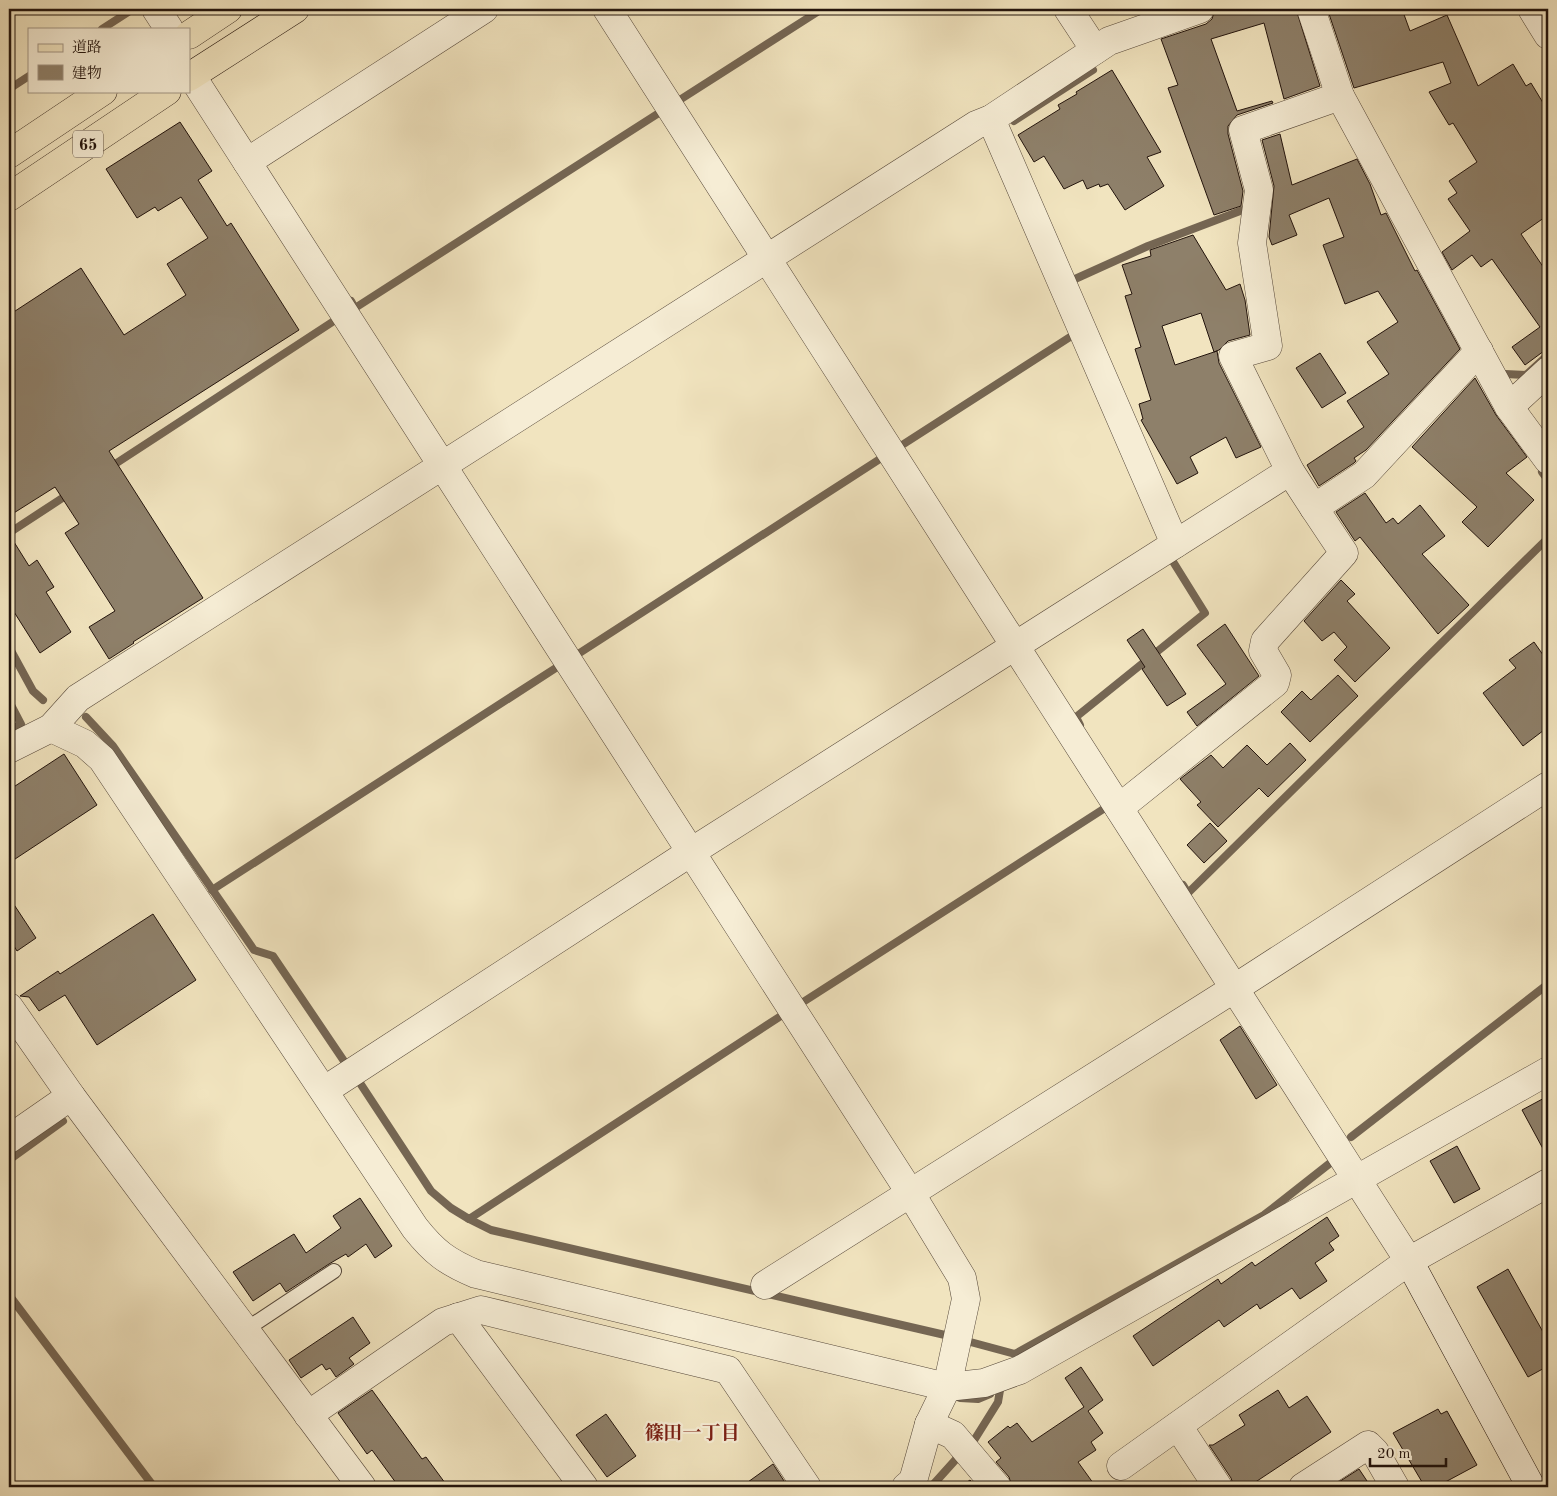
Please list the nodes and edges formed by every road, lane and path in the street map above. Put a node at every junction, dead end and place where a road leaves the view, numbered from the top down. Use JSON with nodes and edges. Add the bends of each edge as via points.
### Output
{"nodes":[{"id":1,"x":156,"y":9,"type":"edge"},
{"id":2,"x":228,"y":9,"type":"edge"},
{"id":3,"x":295,"y":9,"type":"edge"},
{"id":4,"x":484,"y":9,"type":"edge"},
{"id":5,"x":607,"y":9,"type":"edge"},
{"id":6,"x":1068,"y":9,"type":"edge"},
{"id":7,"x":1200,"y":9,"type":"edge"},
{"id":8,"x":1311,"y":9,"type":"edge"},
{"id":9,"x":1532,"y":9,"type":"edge"},
{"id":10,"x":168,"y":28,"type":"edge"},
{"id":11,"x":190,"y":34,"type":"edge"},
{"id":12,"x":1548,"y":35,"type":"edge"},
{"id":13,"x":1095,"y":50,"type":"junction"},
{"id":14,"x":190,"y":76,"type":"edge"},
{"id":15,"x":102,"y":92,"type":"edge"},
{"id":16,"x":166,"y":92,"type":"edge"},
{"id":17,"x":1340,"y":96,"type":"junction"},
{"id":18,"x":991,"y":119,"type":"junction"},
{"id":19,"x":9,"y":154,"type":"edge"},
{"id":20,"x":247,"y":162,"type":"junction"},
{"id":21,"x":9,"y":197,"type":"edge"},
{"id":22,"x":768,"y":258,"type":"junction"},
{"id":23,"x":1479,"y":351,"type":"junction"},
{"id":24,"x":1548,"y":371,"type":"edge"},
{"id":25,"x":1509,"y":408,"type":"junction"},
{"id":26,"x":1548,"y":460,"type":"edge"},
{"id":27,"x":442,"y":464,"type":"junction"},
{"id":28,"x":1290,"y":471,"type":"junction"},
{"id":29,"x":1314,"y":508,"type":"junction"},
{"id":30,"x":1175,"y":544,"type":"junction"},
{"id":31,"x":1014,"y":645,"type":"junction"},
{"id":32,"x":51,"y":728,"type":"junction"},
{"id":33,"x":9,"y":749,"type":"edge"},
{"id":34,"x":1548,"y":786,"type":"edge"},
{"id":35,"x":1119,"y":808,"type":"junction"},
{"id":36,"x":691,"y":852,"type":"junction"},
{"id":37,"x":1235,"y":988,"type":"junction"},
{"id":38,"x":9,"y":1007,"type":"edge"},
{"id":39,"x":1548,"y":1071,"type":"edge"},
{"id":40,"x":325,"y":1090,"type":"junction"},
{"id":41,"x":71,"y":1096,"type":"junction"},
{"id":42,"x":9,"y":1139,"type":"edge"},
{"id":43,"x":1356,"y":1178,"type":"junction"},
{"id":44,"x":1546,"y":1189,"type":"edge"},
{"id":45,"x":911,"y":1194,"type":"junction"},
{"id":46,"x":1409,"y":1261,"type":"junction"},
{"id":47,"x":334,"y":1271,"type":"dead end"},
{"id":48,"x":765,"y":1284,"type":"dead end"},
{"id":49,"x":458,"y":1317,"type":"junction"},
{"id":50,"x":245,"y":1330,"type":"junction"},
{"id":51,"x":947,"y":1387,"type":"junction"},
{"id":52,"x":308,"y":1415,"type":"junction"},
{"id":53,"x":929,"y":1424,"type":"junction"},
{"id":54,"x":1178,"y":1426,"type":"junction"},
{"id":55,"x":1121,"y":1466,"type":"dead end"},
{"id":56,"x":362,"y":1487,"type":"edge"},
{"id":57,"x":584,"y":1487,"type":"edge"},
{"id":58,"x":808,"y":1487,"type":"edge"},
{"id":59,"x":906,"y":1487,"type":"edge"},
{"id":60,"x":997,"y":1487,"type":"edge"},
{"id":61,"x":1218,"y":1487,"type":"edge"},
{"id":62,"x":1303,"y":1487,"type":"edge"},
{"id":63,"x":1395,"y":1487,"type":"edge"},
{"id":64,"x":1531,"y":1487,"type":"edge"}],
"edges":[{"from":1,"to":10,"type":"street"},
{"from":2,"to":11,"type":"main road"},
{"from":3,"to":14,"type":"main road"},
{"from":4,"to":20,"type":"street"},
{"from":5,"to":22,"type":"street"},
{"from":6,"to":13,"type":"street"},
{"from":7,"to":13,"type":"street","via":[[1109,41]]},
{"from":8,"to":17,"type":"street"},
{"from":9,"to":12,"type":"street"},
{"from":13,"to":18,"type":"street"},
{"from":14,"to":20,"type":"street"},
{"from":15,"to":19,"type":"main road","number":"65"},
{"from":16,"to":21,"type":"main road","number":"65"},
{"from":17,"to":23,"type":"street"},
{"from":17,"to":28,"type":"street","via":[[1243,130],[1259,190],[1252,243],[1268,346],[1233,356]]},
{"from":18,"to":22,"type":"street"},
{"from":18,"to":30,"type":"street"},
{"from":20,"to":27,"type":"street"},
{"from":22,"to":27,"type":"street"},
{"from":22,"to":31,"type":"street"},
{"from":23,"to":25,"type":"street"},
{"from":23,"to":29,"type":"street","via":[[1364,475]]},
{"from":24,"to":25,"type":"street"},
{"from":25,"to":26,"type":"street"},
{"from":27,"to":32,"type":"street","via":[[78,698]]},
{"from":27,"to":36,"type":"street"},
{"from":28,"to":29,"type":"street"},
{"from":28,"to":30,"type":"street"},
{"from":29,"to":35,"type":"street","via":[[1344,553],[1265,641],[1263,651],[1277,675],[1275,683]]},
{"from":30,"to":31,"type":"street"},
{"from":31,"to":35,"type":"street"},
{"from":31,"to":36,"type":"street"},
{"from":32,"to":33,"type":"street"},
{"from":32,"to":40,"type":"street","via":[[85,744],[102,759]]},
{"from":34,"to":37,"type":"street"},
{"from":35,"to":37,"type":"street"},
{"from":36,"to":40,"type":"street"},
{"from":36,"to":45,"type":"street"},
{"from":37,"to":43,"type":"street"},
{"from":37,"to":45,"type":"street"},
{"from":38,"to":41,"type":"street"},
{"from":39,"to":43,"type":"street"},
{"from":40,"to":51,"type":"street","via":[[415,1228],[433,1250],[459,1267]]},
{"from":41,"to":42,"type":"street"},
{"from":41,"to":50,"type":"street"},
{"from":43,"to":46,"type":"street"},
{"from":43,"to":51,"type":"street","via":[[1020,1370],[984,1383]]},
{"from":44,"to":46,"type":"street"},
{"from":45,"to":48,"type":"street"},
{"from":45,"to":51,"type":"street","via":[[962,1278],[966,1299]]},
{"from":46,"to":54,"type":"street"},
{"from":46,"to":64,"type":"street"},
{"from":47,"to":50,"type":"lane"},
{"from":49,"to":52,"type":"street","via":[[443,1322]]},
{"from":49,"to":57,"type":"street"},
{"from":49,"to":58,"type":"street","via":[[480,1310],[728,1370]]},
{"from":50,"to":52,"type":"street"},
{"from":51,"to":53,"type":"street"},
{"from":52,"to":56,"type":"street"},
{"from":53,"to":59,"type":"street","via":[[913,1480]]},
{"from":53,"to":60,"type":"street","via":[[953,1435]]},
{"from":54,"to":55,"type":"street"},
{"from":54,"to":61,"type":"street"},
{"from":62,"to":63,"type":"street","via":[[1368,1445]]}]}
